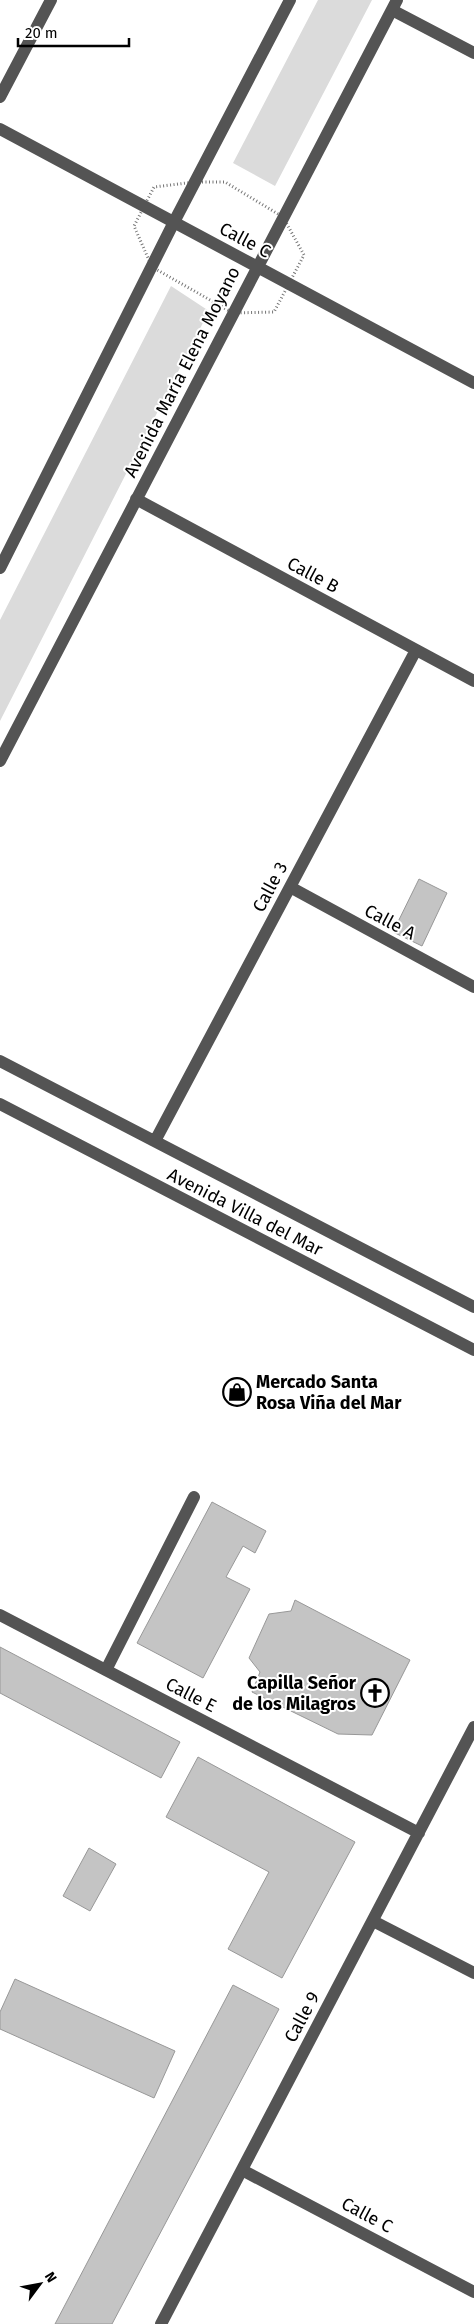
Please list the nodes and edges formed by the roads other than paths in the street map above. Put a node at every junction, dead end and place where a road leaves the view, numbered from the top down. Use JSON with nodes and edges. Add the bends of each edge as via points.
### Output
{"nodes":[{"id":1,"x":51,"y":0,"type":"edge"},
{"id":2,"x":290,"y":0,"type":"edge"},
{"id":3,"x":395,"y":5,"type":"edge"},
{"id":4,"x":474,"y":53,"type":"edge"},
{"id":5,"x":0,"y":98,"type":"edge"},
{"id":6,"x":0,"y":128,"type":"edge"},
{"id":7,"x":174,"y":222,"type":"junction"},
{"id":8,"x":257,"y":266,"type":"junction"},
{"id":9,"x":474,"y":382,"type":"edge"},
{"id":10,"x":136,"y":499,"type":"junction"},
{"id":11,"x":0,"y":568,"type":"edge"},
{"id":12,"x":416,"y":650,"type":"junction"},
{"id":13,"x":474,"y":682,"type":"edge"},
{"id":14,"x":0,"y":761,"type":"edge"},
{"id":15,"x":290,"y":887,"type":"junction"},
{"id":16,"x":474,"y":987,"type":"edge"},
{"id":17,"x":0,"y":1061,"type":"edge"},
{"id":18,"x":0,"y":1104,"type":"edge"},
{"id":19,"x":155,"y":1141,"type":"junction"},
{"id":20,"x":474,"y":1307,"type":"edge"},
{"id":21,"x":474,"y":1350,"type":"edge"},
{"id":22,"x":194,"y":1497,"type":"dead end"},
{"id":23,"x":0,"y":1615,"type":"edge"},
{"id":24,"x":106,"y":1670,"type":"junction"},
{"id":25,"x":474,"y":1727,"type":"edge"},
{"id":26,"x":419,"y":1833,"type":"junction"},
{"id":27,"x":373,"y":1921,"type":"junction"},
{"id":28,"x":474,"y":1973,"type":"edge"},
{"id":29,"x":242,"y":2170,"type":"junction"},
{"id":30,"x":474,"y":2292,"type":"edge"},
{"id":31,"x":161,"y":2324,"type":"edge"}],
"edges":[{"from":1,"to":5,"type":"street"},
{"from":2,"to":7,"type":"street"},
{"from":3,"to":4,"type":"street"},
{"from":3,"to":8,"type":"street","name":"Avenida María Elena Moyano"},
{"from":6,"to":7,"type":"street","name":"Calle C"},
{"from":7,"to":8,"type":"street","name":"Calle C"},
{"from":7,"to":11,"type":"street"},
{"from":8,"to":9,"type":"street","name":"Calle C"},
{"from":8,"to":10,"type":"street","name":"Avenida María Elena Moyano"},
{"from":10,"to":12,"type":"street","name":"Calle B"},
{"from":10,"to":14,"type":"street","name":"Avenida María Elena Moyano"},
{"from":12,"to":13,"type":"street","name":"Calle B"},
{"from":12,"to":15,"type":"street","name":"Calle 3"},
{"from":15,"to":16,"type":"street","name":"Calle A"},
{"from":15,"to":19,"type":"street","name":"Calle 3"},
{"from":17,"to":19,"type":"street","name":"Avenida Villa del Mar"},
{"from":18,"to":21,"type":"street","name":"Avenida Villa del Mar"},
{"from":19,"to":20,"type":"street","name":"Avenida Villa del Mar"},
{"from":22,"to":24,"type":"street"},
{"from":23,"to":24,"type":"street","name":"Calle E"},
{"from":24,"to":26,"type":"street","name":"Calle E"},
{"from":25,"to":26,"type":"street","name":"Calle 9"},
{"from":26,"to":27,"type":"street","name":"Calle 9"},
{"from":27,"to":28,"type":"street"},
{"from":27,"to":29,"type":"street","name":"Calle 9"},
{"from":29,"to":30,"type":"street","name":"Calle C"},
{"from":29,"to":31,"type":"street","name":"Calle 9"}]}
